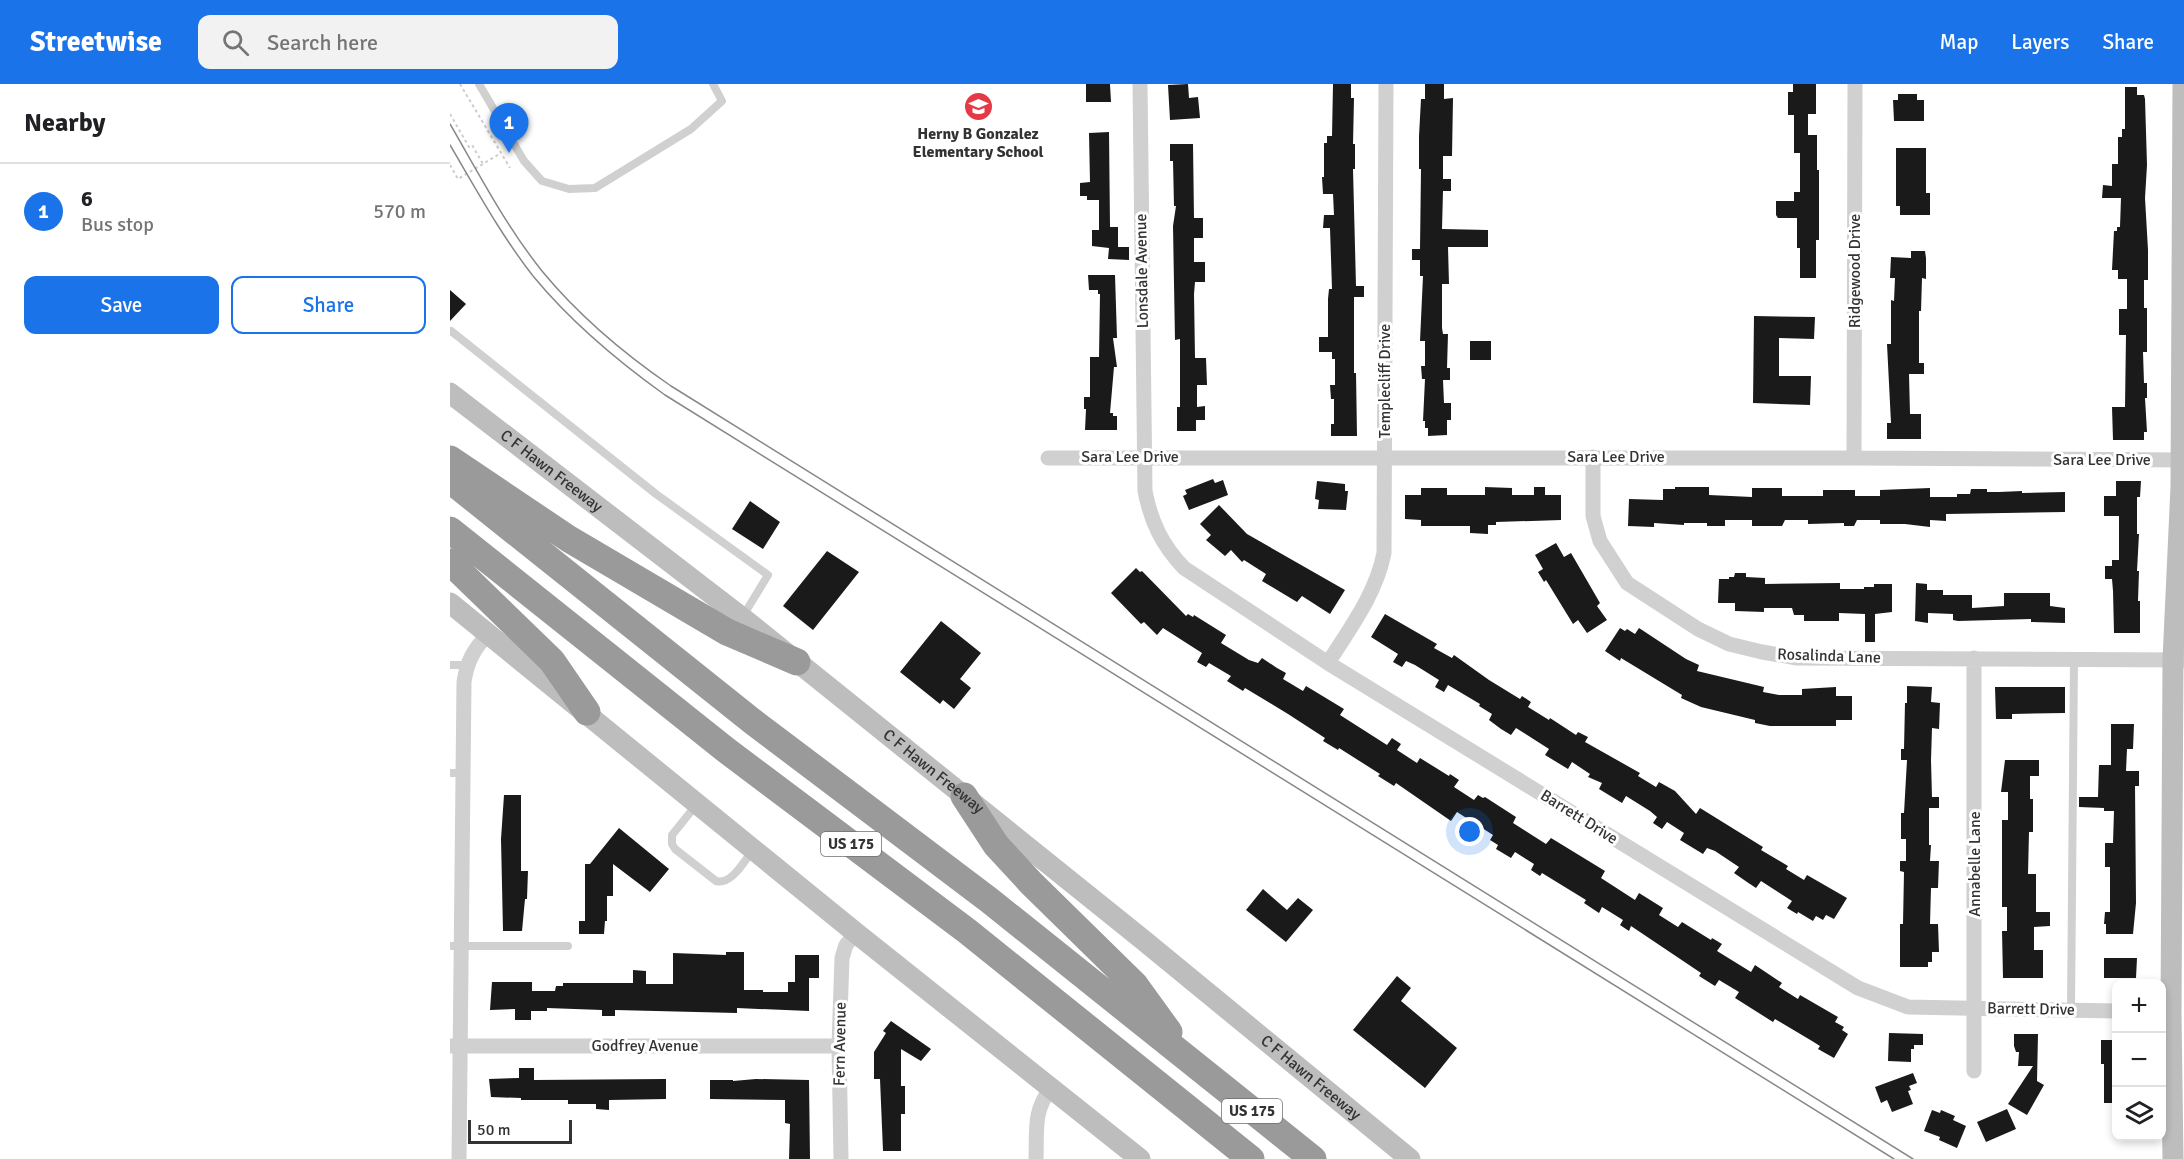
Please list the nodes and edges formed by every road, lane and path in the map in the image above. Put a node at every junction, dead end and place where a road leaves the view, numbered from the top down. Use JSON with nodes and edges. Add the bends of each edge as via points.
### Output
{"nodes":[{"id":1,"x":460,"y":84,"type":"edge"},
{"id":2,"x":479,"y":84,"type":"edge"},
{"id":3,"x":713,"y":84,"type":"edge"},
{"id":4,"x":1140,"y":84,"type":"edge"},
{"id":5,"x":1386,"y":84,"type":"edge"},
{"id":6,"x":1855,"y":84,"type":"edge"},
{"id":7,"x":2183,"y":84,"type":"edge"},
{"id":8,"x":450,"y":114,"type":"edge"},
{"id":9,"x":501,"y":153,"type":"junction"},
{"id":10,"x":483,"y":164,"type":"junction"},
{"id":11,"x":450,"y":165,"type":"edge"},
{"id":12,"x":510,"y":168,"type":"dead end"},
{"id":13,"x":450,"y":332,"type":"edge"},
{"id":14,"x":450,"y":393,"type":"edge"},
{"id":15,"x":1144,"y":457,"type":"junction"},
{"id":16,"x":1384,"y":457,"type":"junction"},
{"id":17,"x":1593,"y":457,"type":"junction"},
{"id":18,"x":1048,"y":458,"type":"dead end"},
{"id":19,"x":1854,"y":458,"type":"junction"},
{"id":20,"x":450,"y":459,"type":"edge"},
{"id":21,"x":2183,"y":460,"type":"edge"},
{"id":22,"x":450,"y":480,"type":"edge"},
{"id":23,"x":2183,"y":487,"type":"edge"},
{"id":24,"x":450,"y":530,"type":"edge"},
{"id":25,"x":450,"y":562,"type":"edge"},
{"id":26,"x":450,"y":603,"type":"edge"},
{"id":27,"x":742,"y":617,"type":"junction"},
{"id":28,"x":488,"y":634,"type":"junction"},
{"id":29,"x":1974,"y":658,"type":"junction"},
{"id":30,"x":2074,"y":659,"type":"junction"},
{"id":31,"x":2178,"y":660,"type":"edge"},
{"id":32,"x":796,"y":662,"type":"junction"},
{"id":33,"x":1328,"y":663,"type":"junction"},
{"id":34,"x":450,"y":665,"type":"edge"},
{"id":35,"x":466,"y":665,"type":"junction"},
{"id":36,"x":587,"y":712,"type":"junction"},
{"id":37,"x":456,"y":773,"type":"edge"},
{"id":38,"x":964,"y":796,"type":"junction"},
{"id":39,"x":698,"y":802,"type":"junction"},
{"id":40,"x":2178,"y":804,"type":"edge"},
{"id":41,"x":754,"y":848,"type":"junction"},
{"id":42,"x":856,"y":933,"type":"junction"},
{"id":43,"x":455,"y":946,"type":"edge"},
{"id":44,"x":568,"y":946,"type":"dead end"},
{"id":45,"x":1976,"y":1008,"type":"junction"},
{"id":46,"x":2071,"y":1010,"type":"junction"},
{"id":47,"x":2112,"y":1011,"type":"edge"},
{"id":48,"x":2172,"y":1012,"type":"edge"},
{"id":49,"x":454,"y":1046,"type":"edge"},
{"id":50,"x":839,"y":1046,"type":"junction"},
{"id":51,"x":1192,"y":1063,"type":"junction"},
{"id":52,"x":1974,"y":1071,"type":"dead end"},
{"id":53,"x":1051,"y":1088,"type":"junction"},
{"id":54,"x":456,"y":1152,"type":"edge"},
{"id":55,"x":841,"y":1159,"type":"edge"},
{"id":56,"x":1036,"y":1159,"type":"edge"},
{"id":57,"x":1140,"y":1159,"type":"edge"},
{"id":58,"x":1251,"y":1159,"type":"edge"},
{"id":59,"x":1313,"y":1159,"type":"edge"},
{"id":60,"x":1410,"y":1159,"type":"edge"},
{"id":61,"x":2173,"y":1159,"type":"edge"}],
"edges":[{"from":1,"to":9,"type":"path"},
{"from":2,"to":3,"type":"lane","via":[[524,161],[542,181],[569,189],[595,188],[691,129],[722,100]]},
{"from":4,"to":15,"type":"street","name":"Lonsdale Avenue"},
{"from":5,"to":16,"type":"street","name":"Templecliff Drive"},
{"from":6,"to":19,"type":"street","name":"Ridgewood Drive"},
{"from":7,"to":21,"type":"main road"},
{"from":8,"to":10,"type":"path"},
{"from":9,"to":10,"type":"path"},
{"from":9,"to":12,"type":"path"},
{"from":10,"to":11,"type":"path","via":[[458,179]]},
{"from":13,"to":27,"type":"lane","via":[[656,494],[768,575]]},
{"from":14,"to":27,"type":"main road","name":"C F Hawn Freeway"},
{"from":15,"to":16,"type":"street","name":"Sara Lee Drive"},
{"from":15,"to":18,"type":"street","name":"Sara Lee Drive"},
{"from":15,"to":33,"type":"street","name":"Barrett Drive","via":[[1150,514],[1170,553],[1184,568]]},
{"from":16,"to":17,"type":"street","name":"Sara Lee Drive"},
{"from":16,"to":33,"type":"street","name":"Templecliff Drive","via":[[1384,553],[1380,573]]},
{"from":17,"to":19,"type":"street","name":"Sara Lee Drive"},
{"from":17,"to":29,"type":"street","name":"Rosalinda Lane","via":[[1593,516],[1611,560],[1628,583],[1698,629],[1729,644],[1797,658]]},
{"from":19,"to":21,"type":"street","name":"Sara Lee Drive"},
{"from":20,"to":32,"type":"highway","via":[[569,539],[727,632]]},
{"from":21,"to":23,"type":"main road"},
{"from":22,"to":51,"type":"highway","number":"US 175"},
{"from":23,"to":31,"type":"main road"},
{"from":24,"to":58,"type":"highway","number":"US 175","via":[[726,750],[968,931]]},
{"from":25,"to":36,"type":"highway","via":[[552,661]]},
{"from":26,"to":28,"type":"main road"},
{"from":27,"to":32,"type":"main road","name":"C F Hawn Freeway"},
{"from":28,"to":35,"type":"street"},
{"from":28,"to":36,"type":"main road"},
{"from":29,"to":30,"type":"street","name":"Rosalinda Lane"},
{"from":29,"to":45,"type":"street","name":"Annabelle Lane"},
{"from":30,"to":31,"type":"street","name":"Rosalinda Lane"},
{"from":30,"to":46,"type":"lane"},
{"from":31,"to":40,"type":"main road"},
{"from":32,"to":38,"type":"main road","name":"C F Hawn Freeway"},
{"from":33,"to":45,"type":"street","name":"Barrett Drive","via":[[1858,988],[1908,1007]]},
{"from":34,"to":35,"type":"lane"},
{"from":35,"to":37,"type":"street"},
{"from":36,"to":39,"type":"main road"},
{"from":37,"to":43,"type":"street"},
{"from":38,"to":51,"type":"highway","via":[[996,845],[1135,985]]},
{"from":38,"to":60,"type":"main road","name":"C F Hawn Freeway"},
{"from":39,"to":41,"type":"main road"},
{"from":39,"to":41,"type":"lane","via":[[672,835],[672,844],[682,855],[716,881],[726,881]]},
{"from":40,"to":48,"type":"main road"},
{"from":41,"to":42,"type":"main road"},
{"from":42,"to":50,"type":"street","name":"Fern Avenue","via":[[842,958]]},
{"from":42,"to":53,"type":"main road"},
{"from":43,"to":44,"type":"lane"},
{"from":43,"to":49,"type":"street"},
{"from":45,"to":46,"type":"street","name":"Barrett Drive"},
{"from":45,"to":52,"type":"street","name":"Annabelle Lane"},
{"from":46,"to":47,"type":"street","name":"Barrett Drive"},
{"from":48,"to":61,"type":"main road"},
{"from":49,"to":50,"type":"street","name":"Godfrey Avenue"},
{"from":49,"to":54,"type":"street"},
{"from":50,"to":55,"type":"street","name":"Fern Avenue"},
{"from":51,"to":59,"type":"highway","number":"US 175"},
{"from":53,"to":56,"type":"street","via":[[1038,1113]]},
{"from":53,"to":57,"type":"main road"}]}
